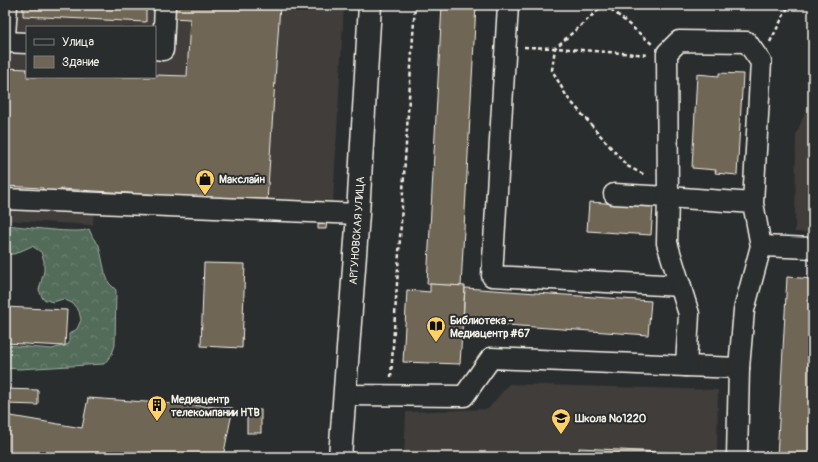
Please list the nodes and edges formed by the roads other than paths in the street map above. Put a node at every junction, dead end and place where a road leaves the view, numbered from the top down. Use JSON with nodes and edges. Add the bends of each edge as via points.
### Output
{"nodes":[{"id":1,"x":7,"y":5,"type":"edge"},
{"id":2,"x":165,"y":5,"type":"edge"},
{"id":3,"x":370,"y":5,"type":"edge"},
{"id":4,"x":508,"y":5,"type":"edge"},
{"id":5,"x":5,"y":36,"type":"edge"},
{"id":6,"x":5,"y":42,"type":"edge"},
{"id":7,"x":26,"y":43,"type":"edge"},
{"id":8,"x":156,"y":49,"type":"edge"},
{"id":9,"x":668,"y":192,"type":"junction"},
{"id":10,"x":614,"y":194,"type":"dead end"},
{"id":11,"x":5,"y":199,"type":"edge"},
{"id":12,"x":753,"y":203,"type":"junction"},
{"id":13,"x":358,"y":214,"type":"junction"},
{"id":14,"x":761,"y":246,"type":"junction"},
{"id":15,"x":813,"y":248,"type":"edge"},
{"id":16,"x":681,"y":286,"type":"junction"},
{"id":17,"x":686,"y":366,"type":"junction"},
{"id":18,"x":739,"y":368,"type":"junction"},
{"id":19,"x":346,"y":395,"type":"junction"},
{"id":20,"x":340,"y":457,"type":"edge"},
{"id":21,"x":737,"y":457,"type":"edge"}],
"edges":[{"from":1,"to":5,"type":"lane"},
{"from":2,"to":8,"type":"lane","via":[[162,50]]},
{"from":3,"to":13,"type":"main road","name":"АРГУНОВСКАЯ УЛИЦА"},
{"from":4,"to":16,"type":"lane","via":[[492,276]]},
{"from":6,"to":7,"type":"lane"},
{"from":9,"to":10,"type":"lane"},
{"from":9,"to":12,"type":"lane"},
{"from":9,"to":12,"type":"lane","via":[[667,53],[679,41],[747,42],[760,62]]},
{"from":9,"to":16,"type":"lane","via":[[667,243]]},
{"from":11,"to":13,"type":"lane"},
{"from":12,"to":14,"type":"lane"},
{"from":13,"to":19,"type":"main road","name":"АРГУНОВСКАЯ УЛИЦА"},
{"from":14,"to":15,"type":"lane"},
{"from":14,"to":18,"type":"lane","via":[[744,310]]},
{"from":16,"to":17,"type":"lane","via":[[689,314]]},
{"from":17,"to":18,"type":"lane"},
{"from":17,"to":19,"type":"lane","via":[[491,358],[464,396]]},
{"from":18,"to":21,"type":"lane"},
{"from":19,"to":20,"type":"main road","name":"АРГУНОВСКАЯ УЛИЦА"}]}
